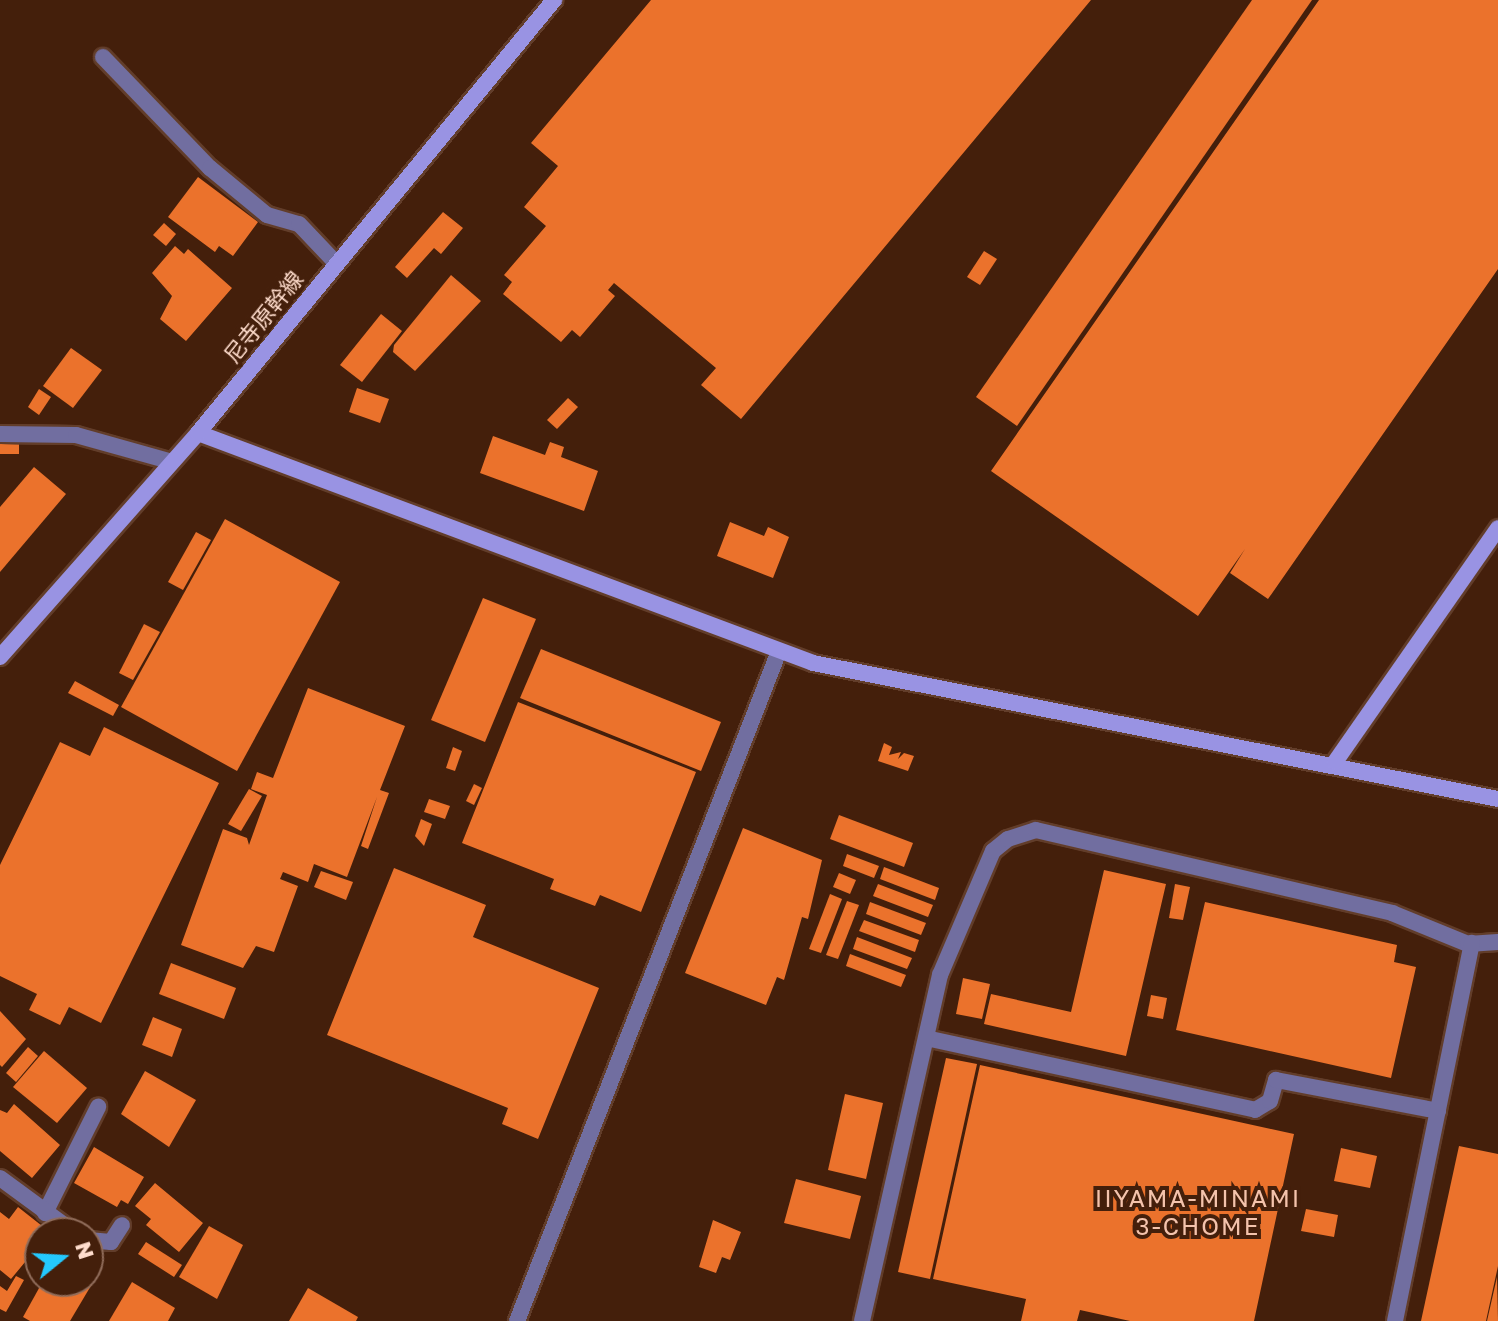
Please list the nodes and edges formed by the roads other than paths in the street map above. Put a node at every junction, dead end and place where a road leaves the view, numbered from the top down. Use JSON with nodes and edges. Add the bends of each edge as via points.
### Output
{"nodes":[{"id":1,"x":554,"y":0,"type":"edge"},
{"id":2,"x":103,"y":57,"type":"dead end"},
{"id":3,"x":335,"y":262,"type":"junction"},
{"id":4,"x":198,"y":433,"type":"junction"},
{"id":5,"x":0,"y":434,"type":"edge"},
{"id":6,"x":169,"y":461,"type":"junction"},
{"id":7,"x":1498,"y":528,"type":"edge"},
{"id":8,"x":779,"y":651,"type":"junction"},
{"id":9,"x":0,"y":657,"type":"edge"},
{"id":10,"x":1335,"y":762,"type":"junction"},
{"id":11,"x":1498,"y":799,"type":"edge"},
{"id":12,"x":1498,"y":942,"type":"edge"},
{"id":13,"x":1472,"y":943,"type":"junction"},
{"id":14,"x":926,"y":1038,"type":"junction"},
{"id":15,"x":98,"y":1107,"type":"dead end"},
{"id":16,"x":1438,"y":1111,"type":"junction"},
{"id":17,"x":0,"y":1178,"type":"edge"},
{"id":18,"x":45,"y":1213,"type":"junction"},
{"id":19,"x":51,"y":1217,"type":"edge"},
{"id":20,"x":122,"y":1225,"type":"dead end"},
{"id":21,"x":104,"y":1241,"type":"edge"},
{"id":22,"x":517,"y":1321,"type":"edge"},
{"id":23,"x":862,"y":1321,"type":"edge"},
{"id":24,"x":1395,"y":1321,"type":"edge"}],
"edges":[{"from":1,"to":3,"type":"street","name":"尼寺原幹線"},
{"from":2,"to":3,"type":"street","via":[[210,168],[267,215],[299,224]]},
{"from":3,"to":4,"type":"street","name":"尼寺原幹線"},
{"from":4,"to":6,"type":"street","name":"尼寺原幹線"},
{"from":4,"to":8,"type":"street"},
{"from":5,"to":6,"type":"street","via":[[76,435]]},
{"from":6,"to":9,"type":"street","name":"尼寺原幹線"},
{"from":7,"to":10,"type":"street"},
{"from":8,"to":10,"type":"street"},
{"from":8,"to":22,"type":"street"},
{"from":10,"to":11,"type":"street"},
{"from":12,"to":13,"type":"street"},
{"from":13,"to":14,"type":"street","via":[[1392,913],[1036,830],[993,851],[940,975]]},
{"from":13,"to":16,"type":"street"},
{"from":14,"to":16,"type":"street","via":[[1255,1110],[1270,1101],[1276,1080]]},
{"from":14,"to":23,"type":"street"},
{"from":15,"to":18,"type":"street"},
{"from":16,"to":24,"type":"street"},
{"from":17,"to":18,"type":"street"},
{"from":18,"to":19,"type":"street"},
{"from":20,"to":21,"type":"street","via":[[111,1242]]}]}
